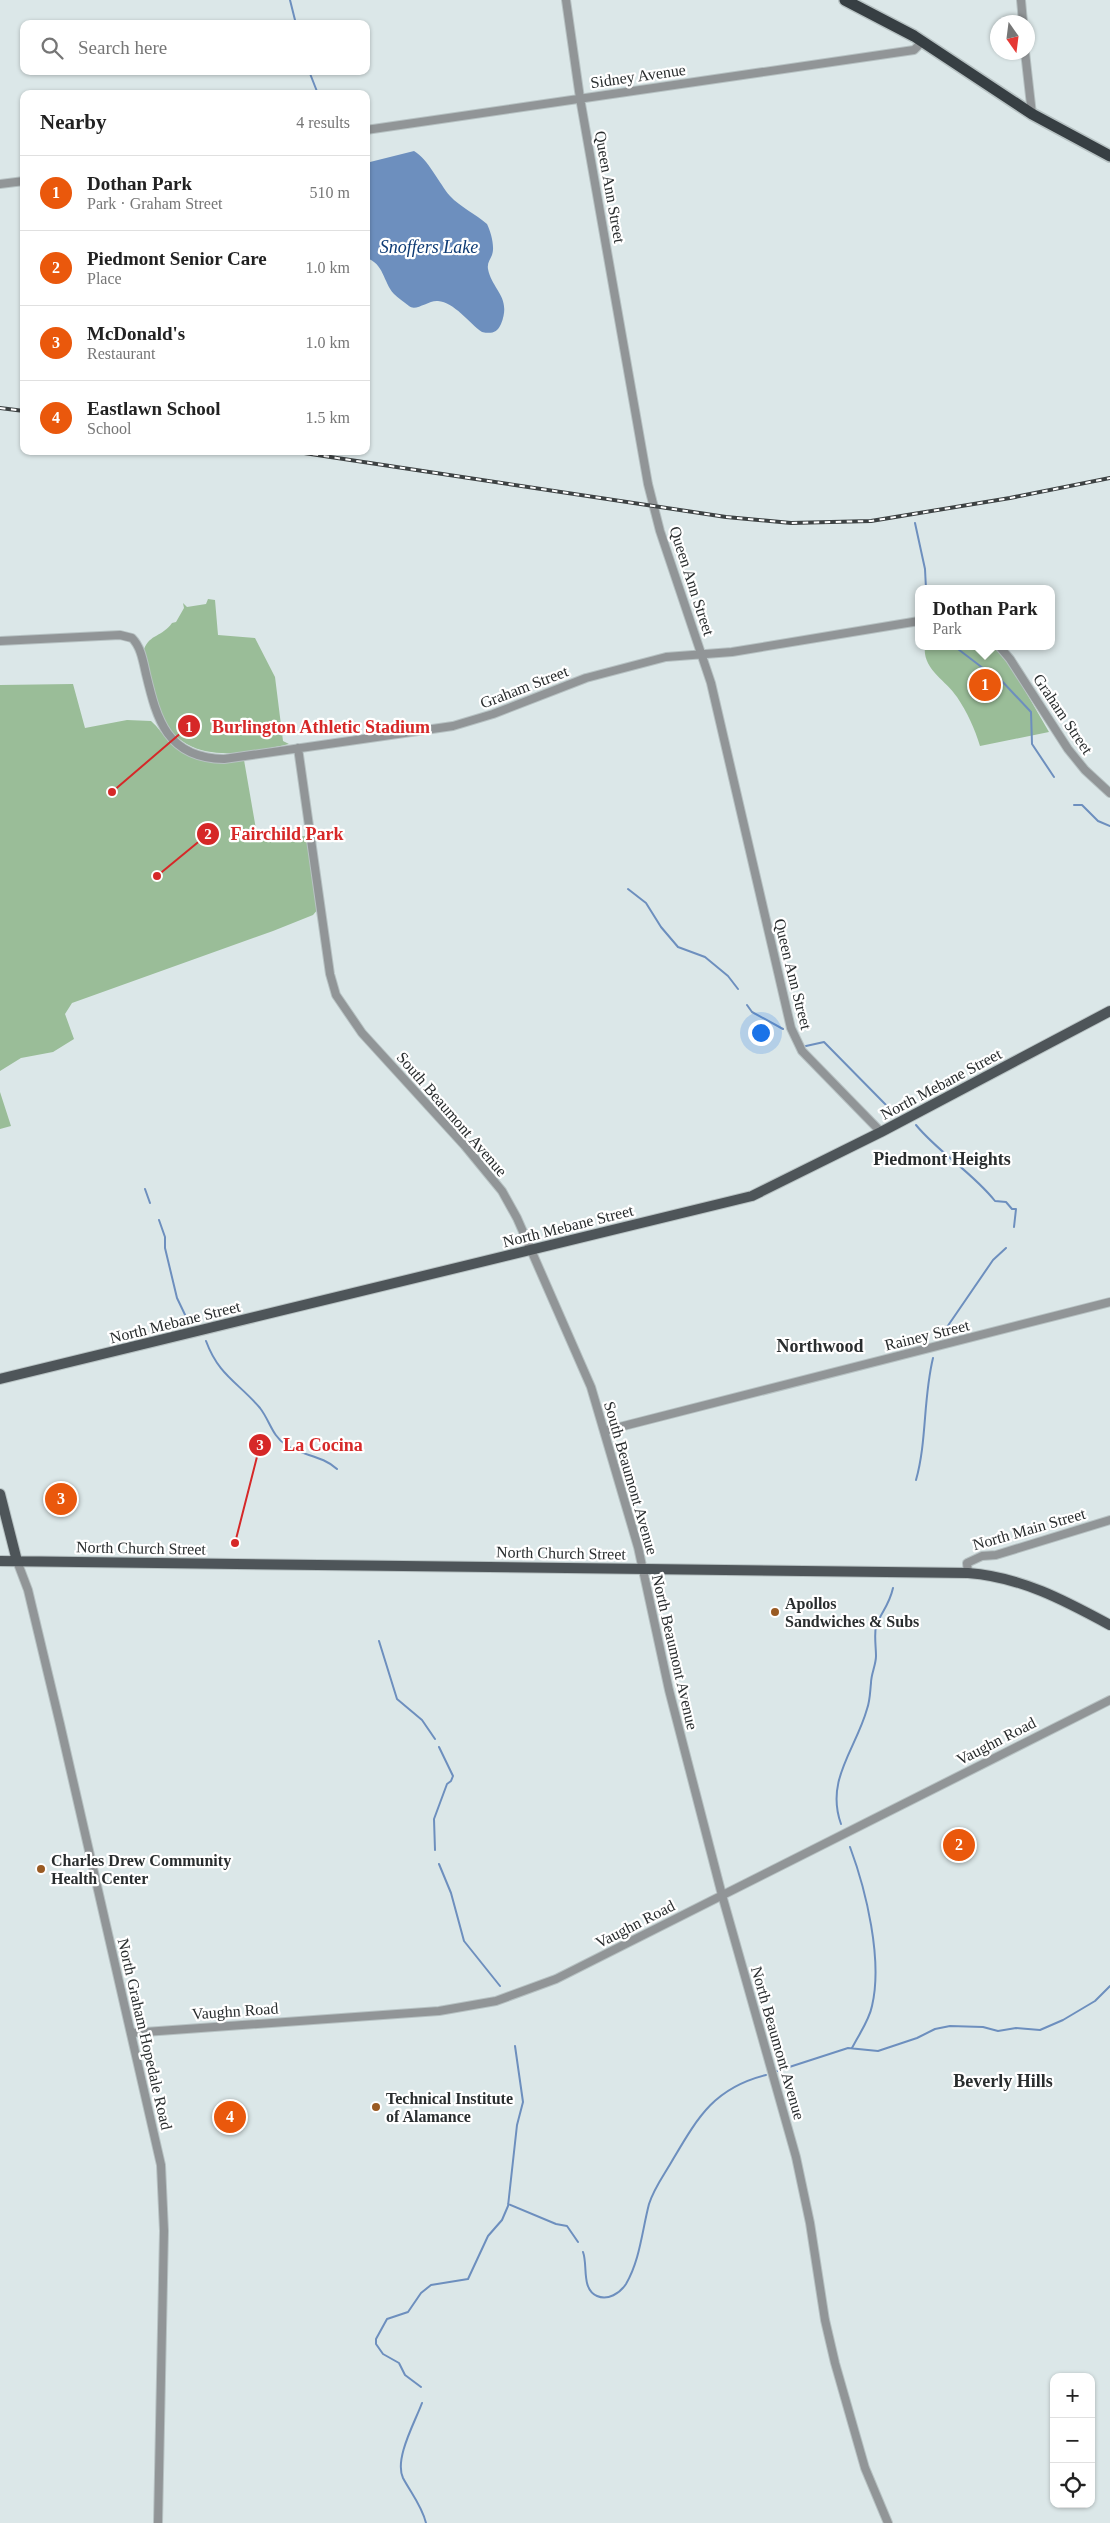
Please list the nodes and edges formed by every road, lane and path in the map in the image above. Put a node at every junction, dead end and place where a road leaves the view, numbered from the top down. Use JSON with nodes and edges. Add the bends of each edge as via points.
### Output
{"nodes":[{"id":1,"x":566,"y":0,"type":"edge"},
{"id":2,"x":845,"y":0,"type":"edge"},
{"id":3,"x":1020,"y":0,"type":"edge"},
{"id":4,"x":1022,"y":15,"type":"edge"},
{"id":5,"x":923,"y":41,"type":"junction"},
{"id":6,"x":1026,"y":60,"type":"edge"},
{"id":7,"x":580,"y":98,"type":"junction"},
{"id":8,"x":1032,"y":114,"type":"junction"},
{"id":9,"x":370,"y":129,"type":"edge"},
{"id":10,"x":1110,"y":156,"type":"edge"},
{"id":11,"x":20,"y":182,"type":"edge"},
{"id":12,"x":0,"y":184,"type":"edge"},
{"id":13,"x":915,"y":622,"type":"edge"},
{"id":14,"x":0,"y":641,"type":"edge"},
{"id":15,"x":1002,"y":650,"type":"edge"},
{"id":16,"x":702,"y":654,"type":"junction"},
{"id":17,"x":298,"y":748,"type":"junction"},
{"id":18,"x":1110,"y":793,"type":"edge"},
{"id":19,"x":1110,"y":1011,"type":"edge"},
{"id":20,"x":881,"y":1132,"type":"junction"},
{"id":21,"x":530,"y":1251,"type":"junction"},
{"id":22,"x":1110,"y":1302,"type":"edge"},
{"id":23,"x":0,"y":1380,"type":"edge"},
{"id":24,"x":604,"y":1431,"type":"junction"},
{"id":25,"x":0,"y":1494,"type":"edge"},
{"id":26,"x":1110,"y":1520,"type":"edge"},
{"id":27,"x":0,"y":1561,"type":"edge"},
{"id":28,"x":17,"y":1561,"type":"junction"},
{"id":29,"x":642,"y":1570,"type":"junction"},
{"id":30,"x":968,"y":1573,"type":"junction"},
{"id":31,"x":1110,"y":1625,"type":"edge"},
{"id":32,"x":1110,"y":1700,"type":"edge"},
{"id":33,"x":722,"y":1896,"type":"junction"},
{"id":34,"x":131,"y":2033,"type":"junction"},
{"id":35,"x":158,"y":2523,"type":"edge"},
{"id":36,"x":888,"y":2523,"type":"edge"}],
"edges":[{"from":1,"to":7,"type":"street","name":"Queen Ann Street"},
{"from":2,"to":5,"type":"highway"},
{"from":3,"to":4,"type":"street"},
{"from":5,"to":7,"type":"street","name":"Sidney Avenue","via":[[914,50]]},
{"from":5,"to":8,"type":"highway"},
{"from":6,"to":8,"type":"street"},
{"from":7,"to":9,"type":"street","name":"Sidney Avenue"},
{"from":7,"to":16,"type":"street","name":"Queen Ann Street","via":[[648,484],[660,531]]},
{"from":8,"to":10,"type":"highway"},
{"from":11,"to":12,"type":"street"},
{"from":13,"to":16,"type":"street","name":"Graham Street","via":[[732,652]]},
{"from":14,"to":17,"type":"street","name":"Graham Street","via":[[128,636],[140,651],[156,714],[166,733],[179,745],[206,757],[224,758]]},
{"from":15,"to":18,"type":"street","name":"Graham Street","via":[[1068,749]]},
{"from":16,"to":17,"type":"street","name":"Graham Street","via":[[666,657],[610,670],[453,726]]},
{"from":16,"to":20,"type":"street","name":"Queen Ann Street","via":[[714,692],[792,1034],[816,1066]]},
{"from":17,"to":21,"type":"street","name":"South Beaumont Avenue","via":[[330,974],[336,996],[362,1033],[494,1178],[514,1212]]},
{"from":19,"to":20,"type":"main road","name":"North Mebane Street"},
{"from":20,"to":21,"type":"main road","name":"North Mebane Street","via":[[752,1196]]},
{"from":21,"to":23,"type":"main road","name":"North Mebane Street"},
{"from":21,"to":24,"type":"street","name":"South Beaumont Avenue","via":[[576,1350]]},
{"from":22,"to":24,"type":"street","name":"Rainey Street"},
{"from":24,"to":29,"type":"street","name":"South Beaumont Avenue"},
{"from":25,"to":28,"type":"main road"},
{"from":26,"to":30,"type":"street","name":"North Main Street","via":[[996,1555],[982,1556],[967,1563]]},
{"from":27,"to":28,"type":"main road","name":"North Church Street"},
{"from":28,"to":29,"type":"main road","name":"North Church Street"},
{"from":28,"to":34,"type":"street","name":"North Graham Hopedale Road","via":[[28,1590]]},
{"from":29,"to":30,"type":"main road","name":"North Church Street"},
{"from":29,"to":33,"type":"street","name":"North Beaumont Avenue"},
{"from":30,"to":31,"type":"main road","name":"North Church Street","via":[[1007,1578],[1035,1587]]},
{"from":32,"to":33,"type":"street","name":"Vaughn Road"},
{"from":33,"to":34,"type":"street","name":"Vaughn Road","via":[[551,1981],[522,1993],[479,2004],[439,2011]]},
{"from":33,"to":36,"type":"street","name":"North Beaumont Avenue","via":[[796,2156],[836,2364],[865,2468]]},
{"from":34,"to":35,"type":"street","name":"North Graham Hopedale Road","via":[[160,2165],[164,2198]]}]}
